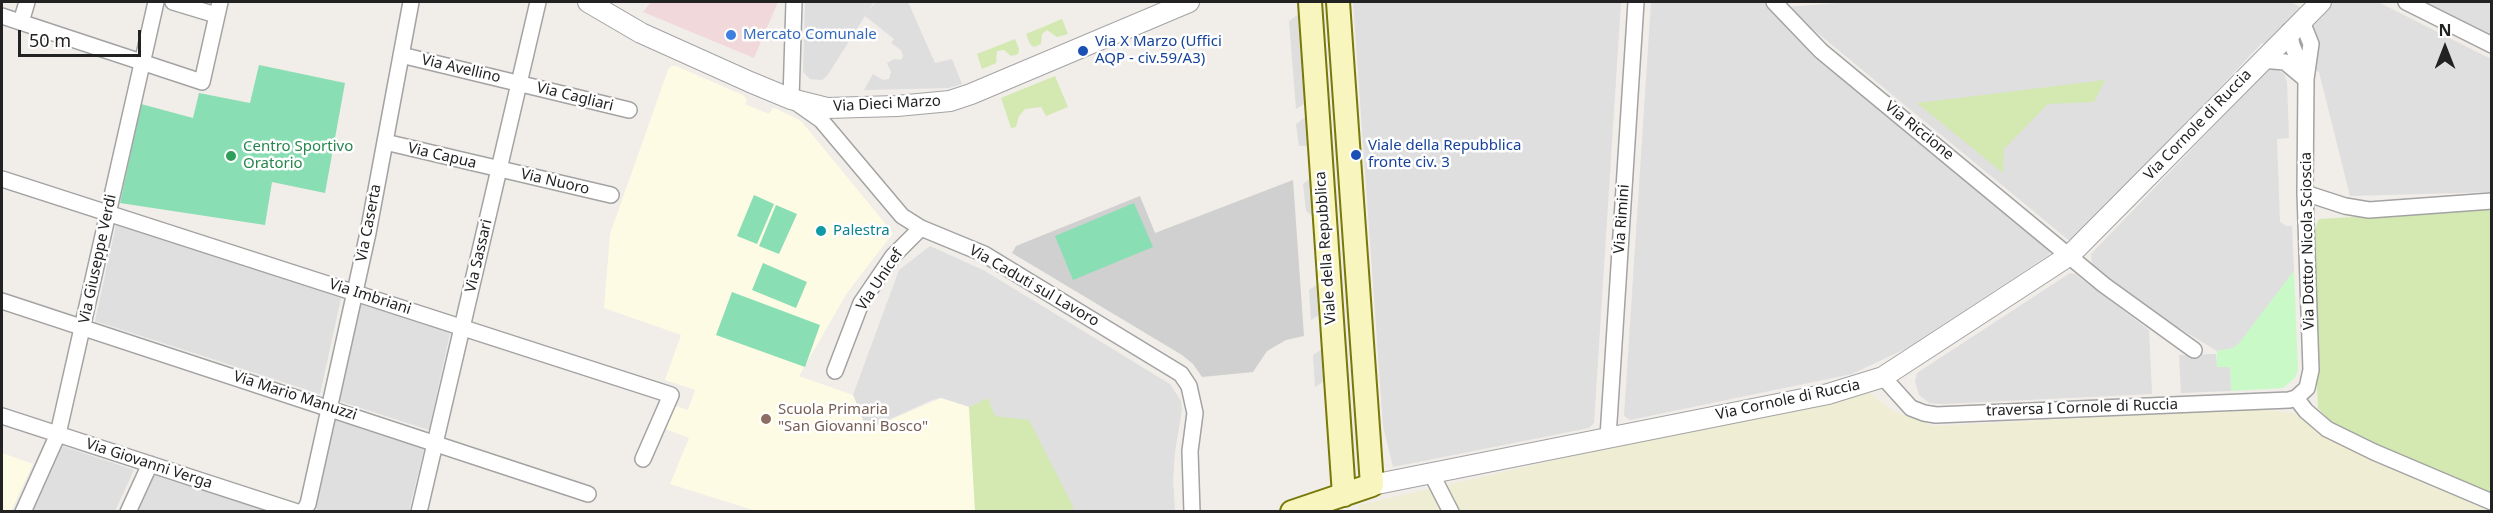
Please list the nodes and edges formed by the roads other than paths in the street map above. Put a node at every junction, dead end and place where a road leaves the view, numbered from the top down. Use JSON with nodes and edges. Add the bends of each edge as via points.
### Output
{"nodes":[{"id":1,"x":27,"y":2,"type":"edge"},
{"id":2,"x":156,"y":2,"type":"edge"},
{"id":3,"x":173,"y":2,"type":"edge"},
{"id":4,"x":411,"y":2,"type":"edge"},
{"id":5,"x":538,"y":2,"type":"edge"},
{"id":6,"x":588,"y":2,"type":"edge"},
{"id":7,"x":794,"y":2,"type":"edge"},
{"id":8,"x":1189,"y":2,"type":"edge"},
{"id":9,"x":1310,"y":2,"type":"edge"},
{"id":10,"x":1338,"y":2,"type":"edge"},
{"id":11,"x":1636,"y":2,"type":"edge"},
{"id":12,"x":1774,"y":2,"type":"edge"},
{"id":13,"x":2321,"y":2,"type":"edge"},
{"id":14,"x":2406,"y":2,"type":"edge"},
{"id":15,"x":218,"y":8,"type":"edge"},
{"id":16,"x":2,"y":16,"type":"edge"},
{"id":17,"x":2299,"y":17,"type":"edge"},
{"id":18,"x":21,"y":22,"type":"junction"},
{"id":19,"x":2492,"y":45,"type":"edge"},
{"id":20,"x":401,"y":55,"type":"junction"},
{"id":21,"x":2261,"y":60,"type":"junction"},
{"id":22,"x":142,"y":62,"type":"junction"},
{"id":23,"x":2306,"y":79,"type":"junction"},
{"id":24,"x":521,"y":83,"type":"junction"},
{"id":25,"x":791,"y":99,"type":"junction"},
{"id":26,"x":629,"y":111,"type":"dead end"},
{"id":27,"x":385,"y":142,"type":"junction"},
{"id":28,"x":500,"y":169,"type":"junction"},
{"id":29,"x":2,"y":179,"type":"edge"},
{"id":30,"x":2305,"y":193,"type":"junction"},
{"id":31,"x":611,"y":195,"type":"dead end"},
{"id":32,"x":2492,"y":201,"type":"edge"},
{"id":33,"x":109,"y":214,"type":"junction"},
{"id":34,"x":921,"y":228,"type":"junction"},
{"id":35,"x":2070,"y":255,"type":"junction"},
{"id":36,"x":355,"y":292,"type":"junction"},
{"id":37,"x":2,"y":301,"type":"edge"},
{"id":38,"x":83,"y":327,"type":"junction"},
{"id":39,"x":462,"y":327,"type":"junction"},
{"id":40,"x":2194,"y":350,"type":"dead end"},
{"id":41,"x":835,"y":371,"type":"dead end"},
{"id":42,"x":1883,"y":376,"type":"junction"},
{"id":43,"x":2296,"y":398,"type":"junction"},
{"id":44,"x":330,"y":407,"type":"junction"},
{"id":45,"x":2,"y":416,"type":"edge"},
{"id":46,"x":57,"y":434,"type":"junction"},
{"id":47,"x":1608,"y":437,"type":"junction"},
{"id":48,"x":435,"y":443,"type":"junction"},
{"id":49,"x":643,"y":459,"type":"dead end"},
{"id":50,"x":150,"y":464,"type":"junction"},
{"id":51,"x":1431,"y":473,"type":"junction"},
{"id":52,"x":1372,"y":485,"type":"junction"},
{"id":53,"x":588,"y":494,"type":"dead end"},
{"id":54,"x":2492,"y":502,"type":"edge"},
{"id":55,"x":1344,"y":503,"type":"edge"},
{"id":56,"x":23,"y":512,"type":"edge"},
{"id":57,"x":128,"y":512,"type":"edge"},
{"id":58,"x":297,"y":512,"type":"edge"},
{"id":59,"x":303,"y":512,"type":"edge"},
{"id":60,"x":419,"y":512,"type":"edge"},
{"id":61,"x":1192,"y":512,"type":"edge"},
{"id":62,"x":1293,"y":512,"type":"edge"},
{"id":63,"x":1451,"y":512,"type":"edge"}],
"edges":[{"from":1,"to":18,"type":"street"},
{"from":2,"to":22,"type":"street","name":"Via Giuseppe Verdi"},
{"from":3,"to":15,"type":"street"},
{"from":4,"to":20,"type":"street","name":"Via Caserta"},
{"from":5,"to":24,"type":"street","name":"Via Sassari"},
{"from":6,"to":25,"type":"street","name":"Via Dieci Marzo","via":[[641,33]]},
{"from":7,"to":25,"type":"street"},
{"from":8,"to":25,"type":"street","name":"Via Dieci Marzo","via":[[950,101],[827,108]]},
{"from":9,"to":55,"type":"main road","name":"Viale della Repubblica"},
{"from":10,"to":52,"type":"main road","name":"Viale della Repubblica"},
{"from":11,"to":47,"type":"street","name":"Via Rimini"},
{"from":12,"to":35,"type":"street","name":"Via Riccione","via":[[1821,51]]},
{"from":13,"to":17,"type":"street","name":"Via Cornole di Ruccia"},
{"from":14,"to":19,"type":"street"},
{"from":15,"to":22,"type":"street","via":[[202,82]]},
{"from":16,"to":18,"type":"street"},
{"from":17,"to":21,"type":"street","name":"Via Cornole di Ruccia"},
{"from":17,"to":23,"type":"street","name":"Via Dottor Nicola Scioscia","via":[[2311,44]]},
{"from":18,"to":22,"type":"street"},
{"from":20,"to":24,"type":"street","name":"Via Avellino"},
{"from":20,"to":27,"type":"street","name":"Via Caserta"},
{"from":21,"to":23,"type":"street","via":[[2285,62]]},
{"from":21,"to":35,"type":"street","name":"Via Cornole di Ruccia"},
{"from":22,"to":33,"type":"street","name":"Via Giuseppe Verdi"},
{"from":23,"to":30,"type":"street","name":"Via Dottor Nicola Scioscia"},
{"from":24,"to":26,"type":"street","name":"Via Cagliari"},
{"from":24,"to":28,"type":"street","name":"Via Sassari"},
{"from":25,"to":34,"type":"street","name":"Via Caduti sul Lavoro","via":[[821,120],[902,216]]},
{"from":27,"to":28,"type":"street","name":"Via Capua"},
{"from":27,"to":36,"type":"street","name":"Via Caserta"},
{"from":28,"to":31,"type":"street","name":"Via Nuoro"},
{"from":28,"to":39,"type":"street","name":"Via Sassari"},
{"from":29,"to":33,"type":"street","name":"Via Imbriani"},
{"from":30,"to":32,"type":"street","via":[[2369,210]]},
{"from":30,"to":43,"type":"street","name":"Via Dottor Nicola Scioscia","via":[[2311,370],[2307,388]]},
{"from":33,"to":36,"type":"street","name":"Via Imbriani"},
{"from":33,"to":38,"type":"street","name":"Via Giuseppe Verdi"},
{"from":34,"to":41,"type":"street","name":"Via Unicef","via":[[893,256],[861,303]]},
{"from":34,"to":61,"type":"street","name":"Via Caduti sul Lavoro","via":[[984,254],[1181,374],[1189,386],[1195,412],[1190,451]]},
{"from":35,"to":40,"type":"street","name":"Via Riccione","via":[[2104,285]]},
{"from":35,"to":42,"type":"street","name":"Via Cornole di Ruccia"},
{"from":36,"to":39,"type":"street","name":"Via Imbriani"},
{"from":36,"to":44,"type":"street","name":"Via Caserta"},
{"from":37,"to":38,"type":"street","name":"Via Mario Manuzzi"},
{"from":38,"to":44,"type":"street","name":"Via Mario Manuzzi"},
{"from":38,"to":46,"type":"street","name":"Via Giuseppe Verdi"},
{"from":39,"to":48,"type":"street","name":"Via Sassari"},
{"from":39,"to":49,"type":"street","name":"Via Imbriani","via":[[671,395]]},
{"from":42,"to":43,"type":"street","name":"traversa I Cornole di Ruccia","via":[[1911,408],[1936,415]]},
{"from":42,"to":47,"type":"street","name":"Via Cornole di Ruccia","via":[[1828,394]]},
{"from":43,"to":54,"type":"street","via":[[2327,429]]},
{"from":44,"to":48,"type":"street","name":"Via Mario Manuzzi"},
{"from":44,"to":59,"type":"street","name":"Via Caserta"},
{"from":45,"to":46,"type":"street","name":"Via Giovanni Verga"},
{"from":46,"to":50,"type":"street","name":"Via Giovanni Verga"},
{"from":46,"to":56,"type":"street","name":"Via Giuseppe Verdi"},
{"from":47,"to":51,"type":"street","name":"Via Cornole di Ruccia"},
{"from":48,"to":53,"type":"street","name":"Via Mario Manuzzi"},
{"from":48,"to":60,"type":"street","name":"Via Sassari"},
{"from":50,"to":57,"type":"street"},
{"from":50,"to":58,"type":"street","name":"Via Giovanni Verga"},
{"from":51,"to":52,"type":"street","name":"Via Cornole di Ruccia"},
{"from":51,"to":63,"type":"street"},
{"from":52,"to":55,"type":"main road","name":"Via Cornole di Ruccia"},
{"from":55,"to":62,"type":"main road","name":"Via Cornole di Ruccia"}]}
